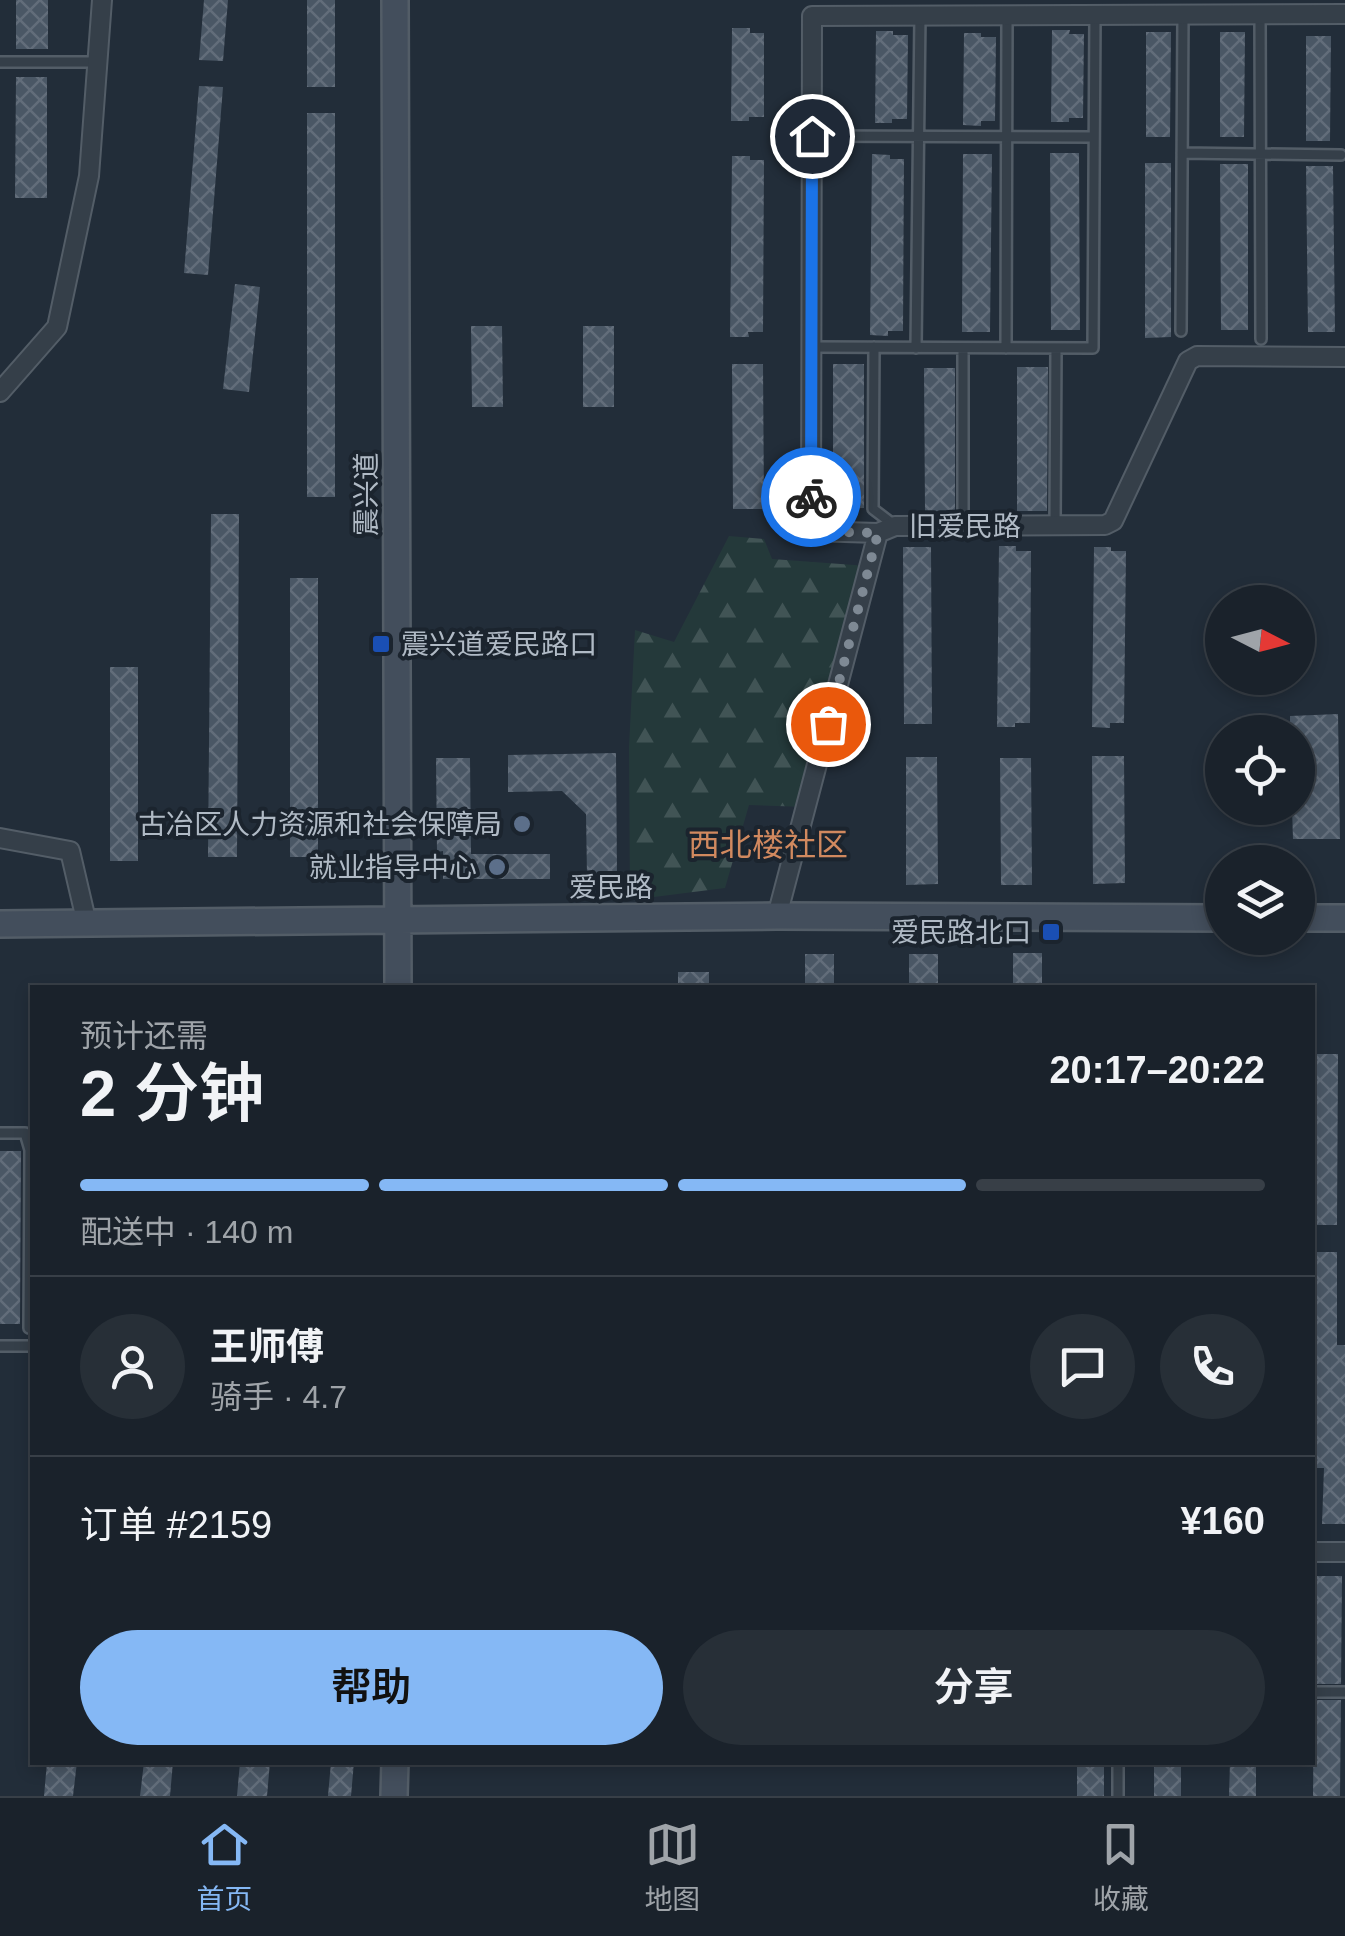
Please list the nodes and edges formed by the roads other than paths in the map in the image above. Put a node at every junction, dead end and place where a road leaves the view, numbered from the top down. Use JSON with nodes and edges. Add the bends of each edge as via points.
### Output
{"nodes":[{"id":1,"x":102,"y":0,"type":"edge"},
{"id":2,"x":394,"y":0,"type":"edge"},
{"id":3,"x":1096,"y":14,"type":"junction"},
{"id":4,"x":1260,"y":14,"type":"junction"},
{"id":5,"x":1345,"y":14,"type":"edge"},
{"id":6,"x":920,"y":15,"type":"junction"},
{"id":7,"x":1182,"y":15,"type":"junction"},
{"id":8,"x":1007,"y":16,"type":"junction"},
{"id":9,"x":0,"y":62,"type":"edge"},
{"id":10,"x":97,"y":62,"type":"junction"},
{"id":11,"x":812,"y":136,"type":"junction"},
{"id":12,"x":919,"y":136,"type":"junction"},
{"id":13,"x":1007,"y":136,"type":"junction"},
{"id":14,"x":1094,"y":137,"type":"junction"},
{"id":15,"x":1182,"y":152,"type":"junction"},
{"id":16,"x":1260,"y":153,"type":"junction"},
{"id":17,"x":1341,"y":155,"type":"dead end"},
{"id":18,"x":1181,"y":331,"type":"dead end"},
{"id":19,"x":1261,"y":339,"type":"dead end"},
{"id":20,"x":812,"y":347,"type":"junction"},
{"id":21,"x":874,"y":347,"type":"junction"},
{"id":22,"x":916,"y":348,"type":"junction"},
{"id":23,"x":963,"y":348,"type":"junction"},
{"id":24,"x":1006,"y":348,"type":"junction"},
{"id":25,"x":1056,"y":348,"type":"junction"},
{"id":26,"x":1345,"y":357,"type":"edge"},
{"id":27,"x":0,"y":392,"type":"edge"},
{"id":28,"x":1055,"y":525,"type":"junction"},
{"id":29,"x":964,"y":527,"type":"junction"},
{"id":30,"x":887,"y":529,"type":"junction"},
{"id":31,"x":0,"y":838,"type":"edge"},
{"id":32,"x":777,"y":916,"type":"junction"},
{"id":33,"x":1205,"y":918,"type":"edge"},
{"id":34,"x":1315,"y":918,"type":"edge"},
{"id":35,"x":1345,"y":918,"type":"edge"},
{"id":36,"x":398,"y":919,"type":"junction"},
{"id":37,"x":0,"y":924,"type":"edge"},
{"id":38,"x":87,"y":924,"type":"junction"},
{"id":39,"x":398,"y":985,"type":"edge"},
{"id":40,"x":0,"y":1133,"type":"edge"},
{"id":41,"x":29,"y":1328,"type":"dead end"},
{"id":42,"x":0,"y":1346,"type":"edge"},
{"id":43,"x":30,"y":1346,"type":"edge"},
{"id":44,"x":1315,"y":1552,"type":"edge"},
{"id":45,"x":1345,"y":1552,"type":"edge"},
{"id":46,"x":1315,"y":1692,"type":"edge"},
{"id":47,"x":1345,"y":1692,"type":"edge"},
{"id":48,"x":394,"y":1765,"type":"edge"},
{"id":49,"x":1118,"y":1765,"type":"edge"},
{"id":50,"x":394,"y":1796,"type":"edge"},
{"id":51,"x":1118,"y":1796,"type":"edge"}],
"edges":[{"from":1,"to":10,"type":"street"},
{"from":2,"to":36,"type":"street","name":"震兴道"},
{"from":3,"to":7,"type":"street"},
{"from":3,"to":8,"type":"street"},
{"from":3,"to":14,"type":"lane"},
{"from":4,"to":5,"type":"street"},
{"from":4,"to":7,"type":"street"},
{"from":4,"to":16,"type":"lane"},
{"from":6,"to":8,"type":"street"},
{"from":6,"to":11,"type":"street","via":[[812,16]]},
{"from":6,"to":12,"type":"lane"},
{"from":7,"to":15,"type":"lane"},
{"from":8,"to":13,"type":"lane"},
{"from":9,"to":10,"type":"lane"},
{"from":10,"to":27,"type":"street","via":[[89,176],[57,327]]},
{"from":11,"to":12,"type":"lane"},
{"from":11,"to":20,"type":"street"},
{"from":12,"to":13,"type":"lane"},
{"from":12,"to":22,"type":"lane"},
{"from":13,"to":14,"type":"lane"},
{"from":13,"to":24,"type":"lane"},
{"from":14,"to":25,"type":"lane","via":[[1094,348]]},
{"from":15,"to":16,"type":"lane"},
{"from":15,"to":18,"type":"lane"},
{"from":16,"to":17,"type":"lane"},
{"from":16,"to":19,"type":"lane"},
{"from":20,"to":21,"type":"lane"},
{"from":20,"to":30,"type":"street","via":[[811,531]]},
{"from":21,"to":22,"type":"lane"},
{"from":21,"to":30,"type":"lane","via":[[874,508]]},
{"from":22,"to":23,"type":"lane"},
{"from":23,"to":24,"type":"lane"},
{"from":23,"to":29,"type":"lane"},
{"from":24,"to":25,"type":"lane"},
{"from":25,"to":28,"type":"lane"},
{"from":26,"to":28,"type":"street","name":"旧爱民路","via":[[1188,361],[1112,522]]},
{"from":28,"to":29,"type":"street","name":"旧爱民路"},
{"from":29,"to":30,"type":"street","name":"旧爱民路"},
{"from":30,"to":32,"type":"street","name":"旧爱民路"},
{"from":31,"to":38,"type":"street","via":[[70,851]]},
{"from":32,"to":33,"type":"street","name":"爱民路"},
{"from":32,"to":36,"type":"street","name":"爱民路"},
{"from":34,"to":35,"type":"street"},
{"from":36,"to":38,"type":"street","name":"爱民路"},
{"from":36,"to":39,"type":"street","name":"震兴道"},
{"from":37,"to":38,"type":"street","name":"爱民路"},
{"from":40,"to":41,"type":"lane","via":[[25,1133],[30,1150]]},
{"from":42,"to":43,"type":"lane"},
{"from":44,"to":45,"type":"street"},
{"from":46,"to":47,"type":"lane"},
{"from":48,"to":50,"type":"street"},
{"from":49,"to":51,"type":"lane"}]}
